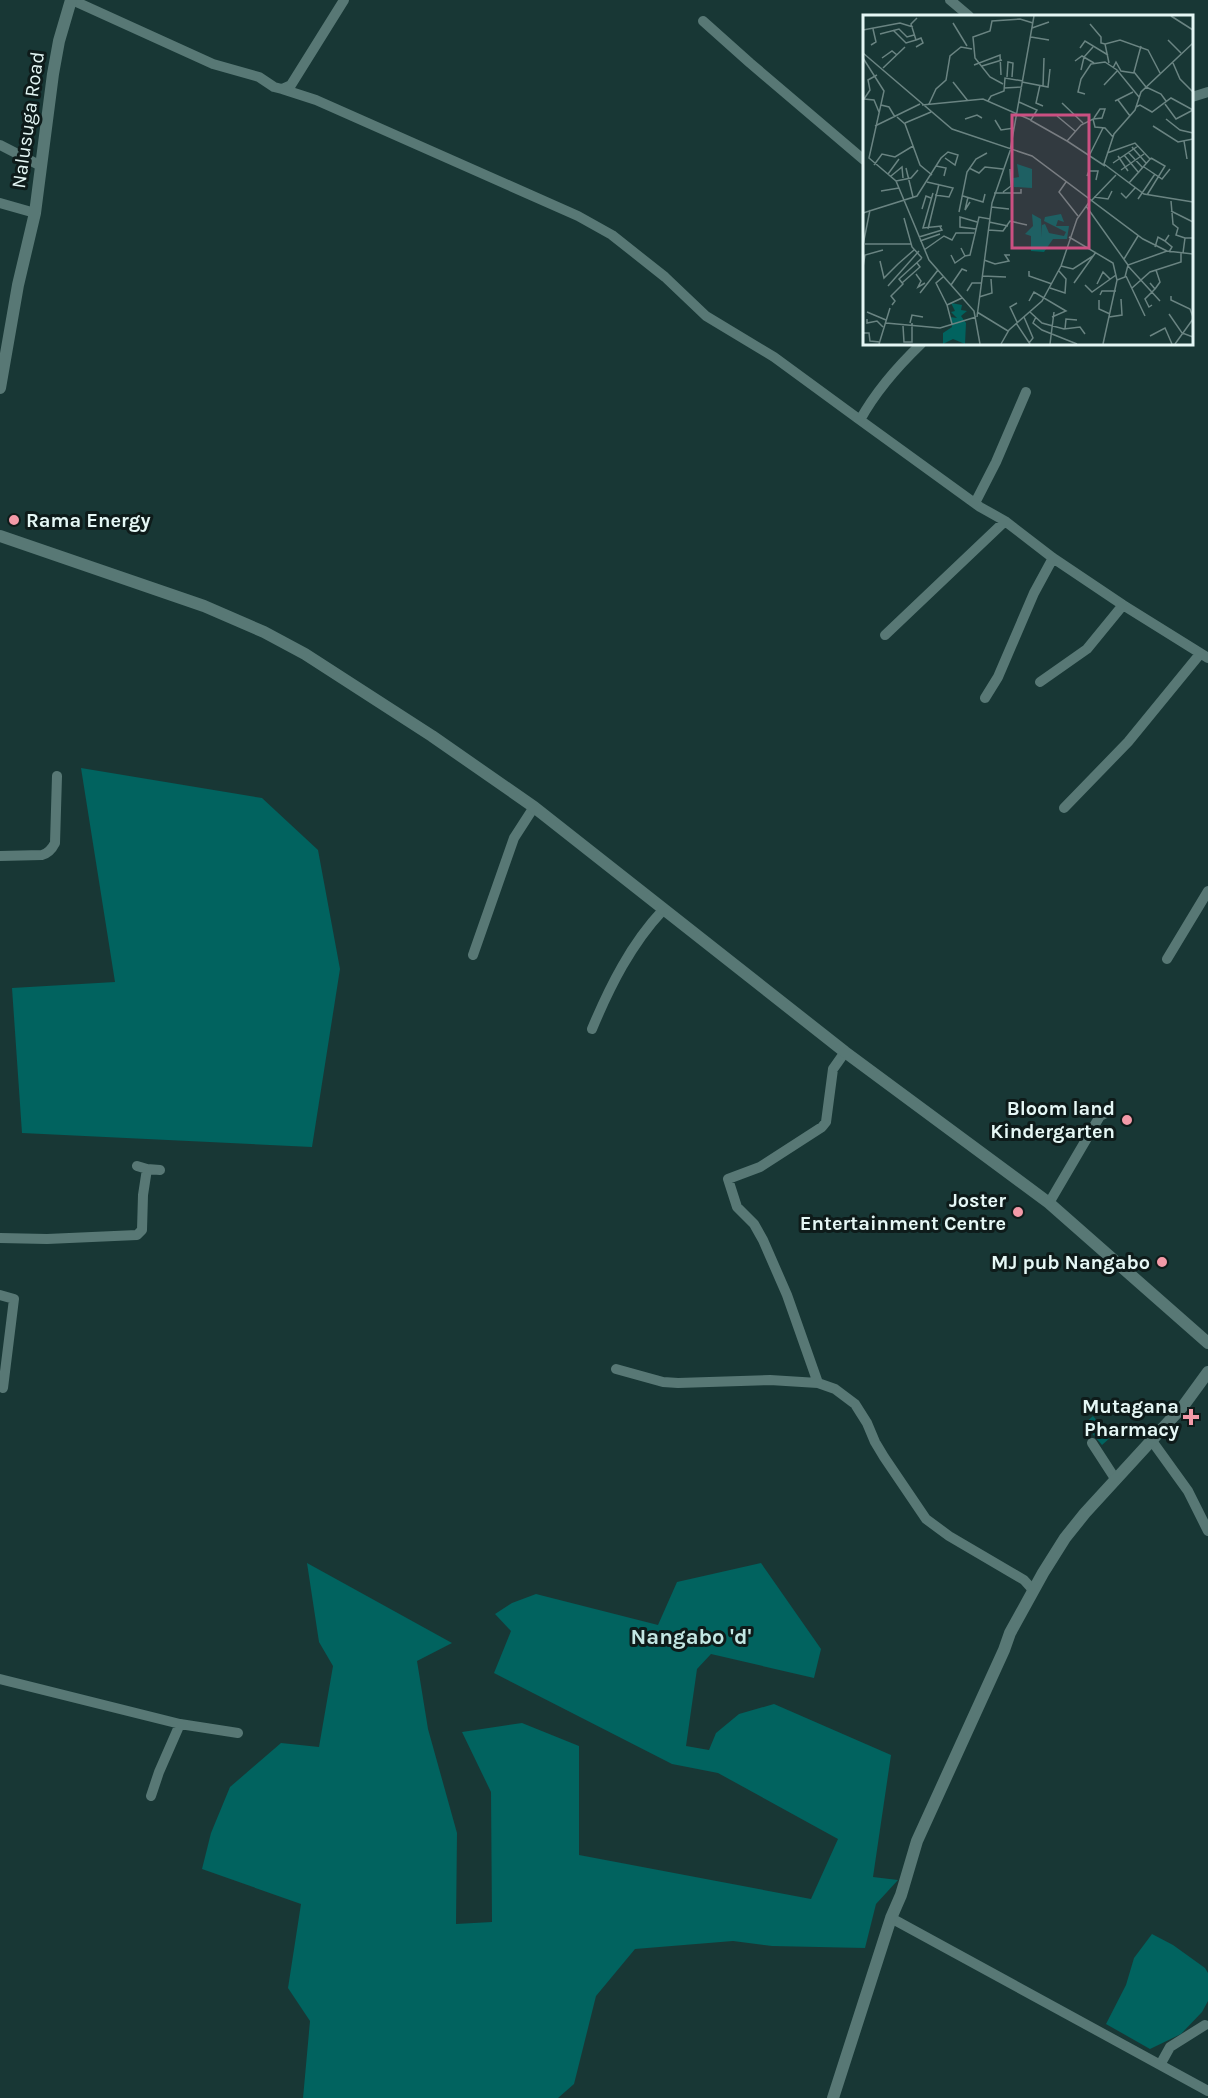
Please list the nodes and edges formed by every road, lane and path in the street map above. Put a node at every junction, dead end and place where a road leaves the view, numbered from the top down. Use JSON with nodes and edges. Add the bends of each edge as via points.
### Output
{"nodes":[{"id":1,"x":72,"y":0,"type":"edge"},
{"id":2,"x":344,"y":0,"type":"edge"},
{"id":3,"x":950,"y":0,"type":"edge"},
{"id":4,"x":968,"y":15,"type":"edge"},
{"id":5,"x":703,"y":21,"type":"dead end"},
{"id":6,"x":282,"y":89,"type":"junction"},
{"id":7,"x":1208,"y":92,"type":"edge"},
{"id":8,"x":1193,"y":96,"type":"edge"},
{"id":9,"x":0,"y":146,"type":"edge"},
{"id":10,"x":863,"y":159,"type":"edge"},
{"id":11,"x":41,"y":166,"type":"junction"},
{"id":12,"x":0,"y":202,"type":"edge"},
{"id":13,"x":34,"y":213,"type":"junction"},
{"id":14,"x":920,"y":345,"type":"edge"},
{"id":15,"x":0,"y":388,"type":"edge"},
{"id":16,"x":1026,"y":392,"type":"dead end"},
{"id":17,"x":860,"y":420,"type":"junction"},
{"id":18,"x":975,"y":503,"type":"junction"},
{"id":19,"x":1005,"y":521,"type":"junction"},
{"id":20,"x":0,"y":536,"type":"edge"},
{"id":21,"x":1053,"y":558,"type":"junction"},
{"id":22,"x":1123,"y":605,"type":"junction"},
{"id":23,"x":885,"y":635,"type":"dead end"},
{"id":24,"x":1206,"y":657,"type":"edge"},
{"id":25,"x":1040,"y":682,"type":"dead end"},
{"id":26,"x":985,"y":698,"type":"dead end"},
{"id":27,"x":57,"y":776,"type":"dead end"},
{"id":28,"x":534,"y":807,"type":"junction"},
{"id":29,"x":1064,"y":808,"type":"dead end"},
{"id":30,"x":0,"y":856,"type":"edge"},
{"id":31,"x":1208,"y":891,"type":"edge"},
{"id":32,"x":663,"y":910,"type":"junction"},
{"id":33,"x":473,"y":955,"type":"dead end"},
{"id":34,"x":1167,"y":959,"type":"dead end"},
{"id":35,"x":592,"y":1029,"type":"dead end"},
{"id":36,"x":845,"y":1052,"type":"junction"},
{"id":37,"x":1110,"y":1111,"type":"dead end"},
{"id":38,"x":160,"y":1170,"type":"dead end"},
{"id":39,"x":1049,"y":1203,"type":"junction"},
{"id":40,"x":0,"y":1238,"type":"edge"},
{"id":41,"x":0,"y":1295,"type":"edge"},
{"id":42,"x":1208,"y":1343,"type":"edge"},
{"id":43,"x":616,"y":1369,"type":"dead end"},
{"id":44,"x":1208,"y":1372,"type":"edge"},
{"id":45,"x":818,"y":1383,"type":"junction"},
{"id":46,"x":3,"y":1388,"type":"dead end"},
{"id":47,"x":1152,"y":1441,"type":"junction"},
{"id":48,"x":1092,"y":1443,"type":"dead end"},
{"id":49,"x":1116,"y":1480,"type":"junction"},
{"id":50,"x":1208,"y":1531,"type":"edge"},
{"id":51,"x":1033,"y":1590,"type":"junction"},
{"id":52,"x":0,"y":1679,"type":"edge"},
{"id":53,"x":180,"y":1724,"type":"junction"},
{"id":54,"x":238,"y":1733,"type":"dead end"},
{"id":55,"x":151,"y":1796,"type":"dead end"},
{"id":56,"x":891,"y":1918,"type":"junction"},
{"id":57,"x":1205,"y":2025,"type":"dead end"},
{"id":58,"x":1160,"y":2065,"type":"junction"},
{"id":59,"x":1208,"y":2091,"type":"edge"},
{"id":60,"x":833,"y":2098,"type":"edge"}],
"edges":[{"from":1,"to":6,"type":"street","via":[[213,64],[259,77]]},
{"from":1,"to":11,"type":"street","name":"Nalusuga Road","via":[[59,41]]},
{"from":2,"to":6,"type":"street","via":[[291,85]]},
{"from":3,"to":4,"type":"street"},
{"from":5,"to":10,"type":"street"},
{"from":6,"to":17,"type":"street","via":[[578,216],[612,235],[706,316],[774,357]]},
{"from":7,"to":8,"type":"street"},
{"from":9,"to":11,"type":"street"},
{"from":11,"to":13,"type":"street","name":"Nalusuga Road"},
{"from":12,"to":13,"type":"street"},
{"from":13,"to":15,"type":"street","name":"Nalusuga Road"},
{"from":14,"to":17,"type":"street","via":[[871,400]]},
{"from":16,"to":18,"type":"street"},
{"from":17,"to":18,"type":"street"},
{"from":18,"to":19,"type":"street"},
{"from":19,"to":21,"type":"street"},
{"from":19,"to":23,"type":"street"},
{"from":20,"to":28,"type":"street","via":[[194,602],[264,632],[363,691]]},
{"from":21,"to":22,"type":"street"},
{"from":21,"to":26,"type":"street"},
{"from":22,"to":24,"type":"street"},
{"from":22,"to":25,"type":"street","via":[[1087,649]]},
{"from":24,"to":29,"type":"street"},
{"from":27,"to":30,"type":"street","via":[[52,849],[42,855]]},
{"from":28,"to":32,"type":"street"},
{"from":28,"to":33,"type":"street","via":[[514,838]]},
{"from":31,"to":34,"type":"street"},
{"from":32,"to":35,"type":"street","via":[[645,929],[620,969]]},
{"from":32,"to":36,"type":"street"},
{"from":36,"to":39,"type":"street"},
{"from":36,"to":45,"type":"street","via":[[833,1069],[828,1116],[822,1126],[760,1167],[728,1179],[737,1207],[754,1224],[773,1262]]},
{"from":37,"to":39,"type":"street","via":[[1100,1116]]},
{"from":38,"to":40,"type":"street","via":[[142,1168],[142,1230],[137,1235]]},
{"from":39,"to":42,"type":"street"},
{"from":41,"to":46,"type":"street","via":[[14,1299]]},
{"from":43,"to":45,"type":"street","via":[[663,1382]]},
{"from":44,"to":47,"type":"street"},
{"from":45,"to":51,"type":"street","via":[[835,1389],[855,1404],[874,1442],[926,1519],[1024,1580]]},
{"from":47,"to":49,"type":"street"},
{"from":47,"to":50,"type":"street","via":[[1188,1491]]},
{"from":48,"to":49,"type":"street"},
{"from":49,"to":51,"type":"street","via":[[1065,1538]]},
{"from":51,"to":56,"type":"street","via":[[917,1841]]},
{"from":52,"to":53,"type":"street"},
{"from":53,"to":54,"type":"street"},
{"from":53,"to":55,"type":"street"},
{"from":56,"to":58,"type":"street"},
{"from":56,"to":60,"type":"street"},
{"from":57,"to":58,"type":"street","via":[[1170,2047]]},
{"from":58,"to":59,"type":"street"}]}
